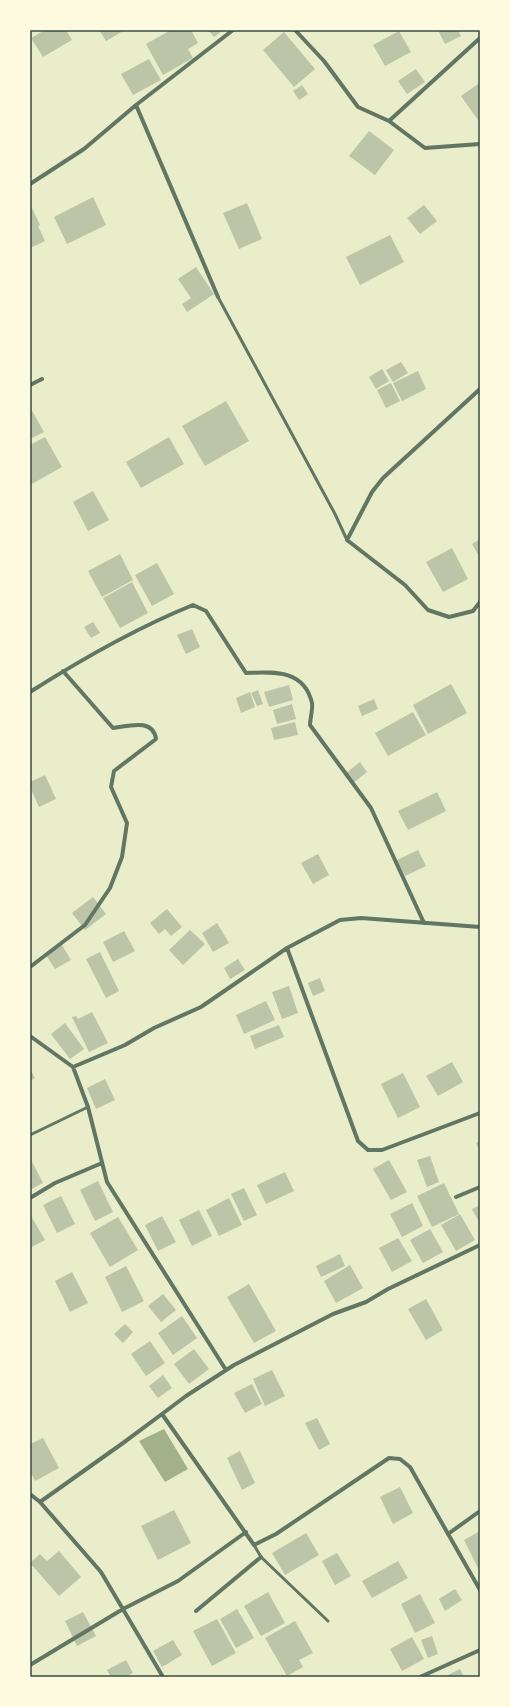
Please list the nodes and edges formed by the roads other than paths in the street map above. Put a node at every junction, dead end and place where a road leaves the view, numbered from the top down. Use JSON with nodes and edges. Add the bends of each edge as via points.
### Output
{"nodes":[{"id":1,"x":233,"y":30,"type":"edge"},
{"id":2,"x":295,"y":30,"type":"edge"},
{"id":3,"x":480,"y":38,"type":"edge"},
{"id":4,"x":136,"y":105,"type":"junction"},
{"id":5,"x":389,"y":122,"type":"junction"},
{"id":6,"x":480,"y":144,"type":"edge"},
{"id":7,"x":30,"y":184,"type":"edge"},
{"id":8,"x":218,"y":297,"type":"joint"},
{"id":9,"x":42,"y":379,"type":"dead end"},
{"id":10,"x":30,"y":385,"type":"edge"},
{"id":11,"x":480,"y":389,"type":"edge"},
{"id":12,"x":347,"y":540,"type":"junction"},
{"id":13,"x":480,"y":602,"type":"edge"},
{"id":14,"x":63,"y":671,"type":"junction"},
{"id":15,"x":30,"y":692,"type":"edge"},
{"id":16,"x":424,"y":923,"type":"junction"},
{"id":17,"x":480,"y":928,"type":"edge"},
{"id":18,"x":287,"y":948,"type":"junction"},
{"id":19,"x":30,"y":967,"type":"edge"},
{"id":20,"x":30,"y":1036,"type":"edge"},
{"id":21,"x":73,"y":1068,"type":"junction"},
{"id":22,"x":88,"y":1107,"type":"junction"},
{"id":23,"x":480,"y":1113,"type":"edge"},
{"id":24,"x":30,"y":1135,"type":"edge"},
{"id":25,"x":102,"y":1163,"type":"junction"},
{"id":26,"x":480,"y":1187,"type":"edge"},
{"id":27,"x":456,"y":1197,"type":"dead end"},
{"id":28,"x":30,"y":1198,"type":"edge"},
{"id":29,"x":480,"y":1245,"type":"edge"},
{"id":30,"x":226,"y":1370,"type":"junction"},
{"id":31,"x":162,"y":1414,"type":"junction"},
{"id":32,"x":30,"y":1494,"type":"edge"},
{"id":33,"x":40,"y":1502,"type":"junction"},
{"id":34,"x":480,"y":1511,"type":"edge"},
{"id":35,"x":246,"y":1532,"type":"junction"},
{"id":36,"x":448,"y":1534,"type":"junction"},
{"id":37,"x":254,"y":1545,"type":"junction"},
{"id":38,"x":261,"y":1557,"type":"junction"},
{"id":39,"x":480,"y":1590,"type":"edge"},
{"id":40,"x":123,"y":1609,"type":"junction"},
{"id":41,"x":196,"y":1611,"type":"dead end"},
{"id":42,"x":328,"y":1622,"type":"dead end"},
{"id":43,"x":480,"y":1650,"type":"edge"},
{"id":44,"x":30,"y":1665,"type":"edge"},
{"id":45,"x":163,"y":1677,"type":"edge"},
{"id":46,"x":420,"y":1677,"type":"edge"}],
"edges":[{"from":1,"to":4,"type":"street"},
{"from":2,"to":5,"type":"street","via":[[324,61],[358,107]]},
{"from":3,"to":5,"type":"street"},
{"from":4,"to":7,"type":"street","via":[[84,149]]},
{"from":4,"to":8,"type":"street"},
{"from":5,"to":6,"type":"street","via":[[425,148]]},
{"from":8,"to":12,"type":"lane"},
{"from":9,"to":10,"type":"street"},
{"from":11,"to":12,"type":"street","via":[[383,478],[372,492]]},
{"from":12,"to":13,"type":"street","via":[[405,585],[428,610],[449,617],[473,611]]},
{"from":14,"to":15,"type":"street"},
{"from":14,"to":16,"type":"street","via":[[174,613],[193,606],[206,611],[246,673],[276,672],[299,680],[305,687],[312,704],[310,725],[371,808]]},
{"from":14,"to":19,"type":"street","via":[[113,728],[149,726],[155,731],[156,739],[114,771],[111,787],[127,823],[122,857],[110,888],[85,924]]},
{"from":16,"to":17,"type":"street"},
{"from":16,"to":18,"type":"street","via":[[361,918],[340,920]]},
{"from":18,"to":21,"type":"street","via":[[201,1007]]},
{"from":18,"to":23,"type":"street","via":[[358,1141],[368,1150],[382,1150]]},
{"from":20,"to":21,"type":"street"},
{"from":21,"to":22,"type":"street"},
{"from":22,"to":24,"type":"lane"},
{"from":22,"to":25,"type":"street"},
{"from":25,"to":28,"type":"street","via":[[55,1183]]},
{"from":25,"to":30,"type":"street","via":[[107,1182]]},
{"from":26,"to":27,"type":"street"},
{"from":29,"to":30,"type":"street","via":[[366,1302],[333,1314]]},
{"from":30,"to":31,"type":"street"},
{"from":31,"to":33,"type":"street"},
{"from":31,"to":35,"type":"street"},
{"from":32,"to":33,"type":"street"},
{"from":33,"to":40,"type":"street","via":[[101,1572]]},
{"from":34,"to":36,"type":"street"},
{"from":35,"to":37,"type":"street"},
{"from":35,"to":40,"type":"street","via":[[178,1581]]},
{"from":36,"to":37,"type":"street","via":[[410,1467],[400,1459],[389,1458],[276,1534]]},
{"from":36,"to":39,"type":"street"},
{"from":37,"to":38,"type":"lane"},
{"from":38,"to":41,"type":"street"},
{"from":38,"to":42,"type":"lane"},
{"from":40,"to":44,"type":"street"},
{"from":40,"to":45,"type":"street"},
{"from":43,"to":46,"type":"street"}]}
